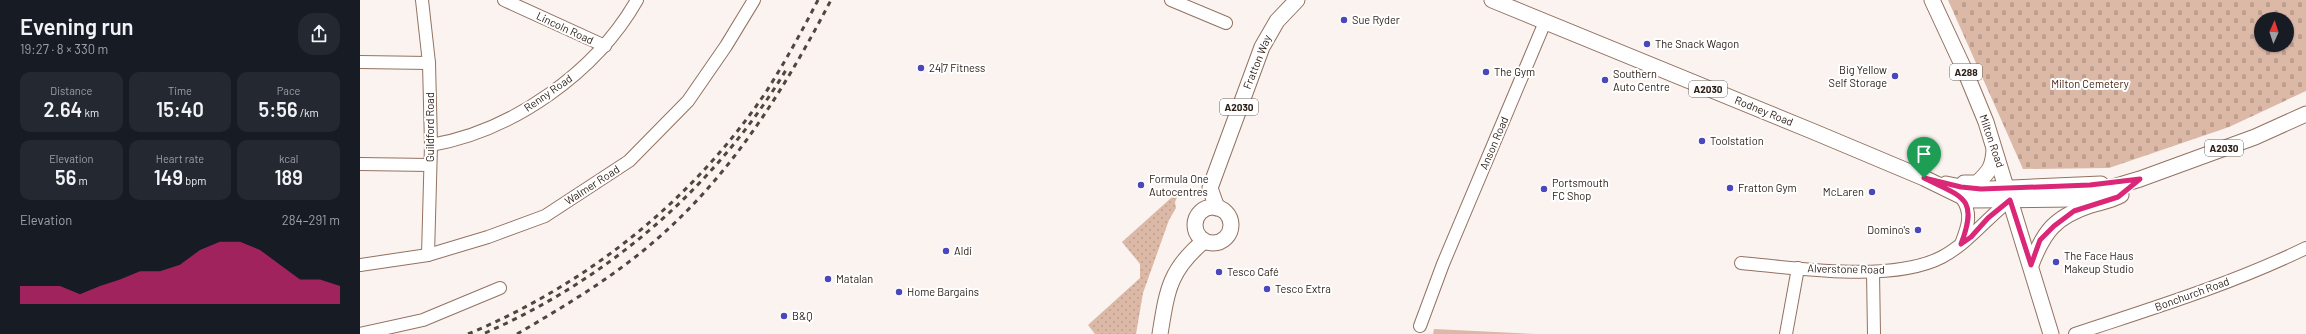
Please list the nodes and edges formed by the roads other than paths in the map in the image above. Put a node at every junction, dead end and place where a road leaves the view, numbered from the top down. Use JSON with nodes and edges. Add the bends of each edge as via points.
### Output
{"nodes":[{"id":1,"x":422,"y":0,"type":"edge"},
{"id":2,"x":504,"y":0,"type":"edge"},
{"id":3,"x":637,"y":0,"type":"edge"},
{"id":4,"x":754,"y":0,"type":"edge"},
{"id":5,"x":1171,"y":0,"type":"edge"},
{"id":6,"x":1296,"y":0,"type":"edge"},
{"id":7,"x":1308,"y":0,"type":"edge"},
{"id":8,"x":1492,"y":0,"type":"edge"},
{"id":9,"x":1932,"y":0,"type":"edge"},
{"id":10,"x":1286,"y":10,"type":"junction"},
{"id":11,"x":1545,"y":22,"type":"junction"},
{"id":12,"x":1226,"y":23,"type":"dead end"},
{"id":13,"x":605,"y":46,"type":"junction"},
{"id":14,"x":360,"y":62,"type":"edge"},
{"id":15,"x":429,"y":63,"type":"junction"},
{"id":16,"x":2306,"y":114,"type":"edge"},
{"id":17,"x":431,"y":145,"type":"junction"},
{"id":18,"x":1994,"y":147,"type":"junction"},
{"id":19,"x":360,"y":164,"type":"edge"},
{"id":20,"x":430,"y":165,"type":"junction"},
{"id":21,"x":1924,"y":178,"type":"junction"},
{"id":22,"x":2140,"y":179,"type":"junction"},
{"id":23,"x":2008,"y":194,"type":"junction"},
{"id":24,"x":1961,"y":197,"type":"junction"},
{"id":25,"x":1217,"y":208,"type":"junction"},
{"id":26,"x":1204,"y":241,"type":"junction"},
{"id":27,"x":1961,"y":244,"type":"junction"},
{"id":28,"x":2306,"y":248,"type":"edge"},
{"id":29,"x":428,"y":255,"type":"junction"},
{"id":30,"x":1740,"y":263,"type":"dead end"},
{"id":31,"x":360,"y":265,"type":"edge"},
{"id":32,"x":2031,"y":265,"type":"junction"},
{"id":33,"x":1798,"y":268,"type":"junction"},
{"id":34,"x":1873,"y":272,"type":"junction"},
{"id":35,"x":500,"y":288,"type":"dead end"},
{"id":36,"x":1420,"y":326,"type":"dead end"},
{"id":37,"x":360,"y":334,"type":"edge"},
{"id":38,"x":1160,"y":334,"type":"edge"},
{"id":39,"x":1786,"y":334,"type":"edge"},
{"id":40,"x":1874,"y":334,"type":"edge"},
{"id":41,"x":2051,"y":334,"type":"edge"},
{"id":42,"x":2075,"y":334,"type":"edge"}],
"edges":[{"from":1,"to":15,"type":"street","name":"Guildford Road"},
{"from":2,"to":13,"type":"street","name":"Lincoln Road"},
{"from":3,"to":13,"type":"street","name":"Renny Road"},
{"from":4,"to":29,"type":"street","name":"Walmer Road","via":[[688,101],[629,161],[545,216]]},
{"from":5,"to":12,"type":"street"},
{"from":6,"to":10,"type":"main road","name":"Fratton Way","number":"A2030"},
{"from":7,"to":10,"type":"main road","name":"Fratton Way","number":"A2030"},
{"from":8,"to":11,"type":"main road","name":"Rodney Road","number":"A2030"},
{"from":9,"to":18,"type":"main road","name":"Milton Road","number":"A288","via":[[1966,71]]},
{"from":10,"to":25,"type":"main road","name":"Fratton Way","number":"A2030","via":[[1270,30],[1262,47],[1210,188]]},
{"from":11,"to":21,"type":"main road","name":"Rodney Road","number":"A2030"},
{"from":11,"to":36,"type":"street","name":"Anson Road","via":[[1443,264]]},
{"from":13,"to":17,"type":"street","name":"Renny Road","via":[[582,69],[520,113],[467,136]]},
{"from":14,"to":15,"type":"street"},
{"from":15,"to":17,"type":"street","name":"Guildford Road"},
{"from":16,"to":22,"type":"main road","number":"A2030"},
{"from":17,"to":20,"type":"street","name":"Guildford Road"},
{"from":18,"to":21,"type":"main road","name":"Rodney Road","number":"A2030","via":[[1993,165],[1977,183]]},
{"from":18,"to":23,"type":"main road","name":"Milton Road","number":"A288"},
{"from":19,"to":20,"type":"street"},
{"from":20,"to":29,"type":"street","name":"Guildford Road"},
{"from":21,"to":23,"type":"main road","name":"Rodney Road","number":"A2030"},
{"from":21,"to":24,"type":"main road","name":"Rodney Road","number":"A2030"},
{"from":22,"to":23,"type":"main road","number":"A2030"},
{"from":22,"to":32,"type":"main road","via":[[2118,197],[2074,211],[2054,226],[2040,240]]},
{"from":23,"to":24,"type":"main road","name":"Rodney Road","number":"A2030","via":[[1976,201]]},
{"from":23,"to":27,"type":"street","name":"Alverstone Road","via":[[1971,237]]},
{"from":23,"to":32,"type":"main road","name":"Milton Road","number":"A288"},
{"from":24,"to":27,"type":"street","via":[[1966,204],[1969,221]]},
{"from":25,"to":26,"type":"main road","via":[[1206,208],[1195,221],[1196,232]]},
{"from":25,"to":26,"type":"main road","name":"Fratton Way","number":"A2030","via":[[1223,210],[1230,219],[1229,232],[1221,241]]},
{"from":26,"to":38,"type":"main road","via":[[1186,255],[1173,277],[1165,303]]},
{"from":27,"to":34,"type":"street","name":"Alverstone Road","via":[[1923,265]]},
{"from":28,"to":42,"type":"street","name":"Bonchurch Road","via":[[2238,278]]},
{"from":29,"to":31,"type":"street","name":"Walmer Road"},
{"from":30,"to":33,"type":"street","name":"Alverstone Road"},
{"from":32,"to":41,"type":"main road","name":"Milton Road","number":"A288"},
{"from":33,"to":34,"type":"street","name":"Alverstone Road"},
{"from":33,"to":39,"type":"street","name":"Alverstone Road"},
{"from":34,"to":40,"type":"street"},
{"from":35,"to":37,"type":"street","via":[[424,320]]}]}
